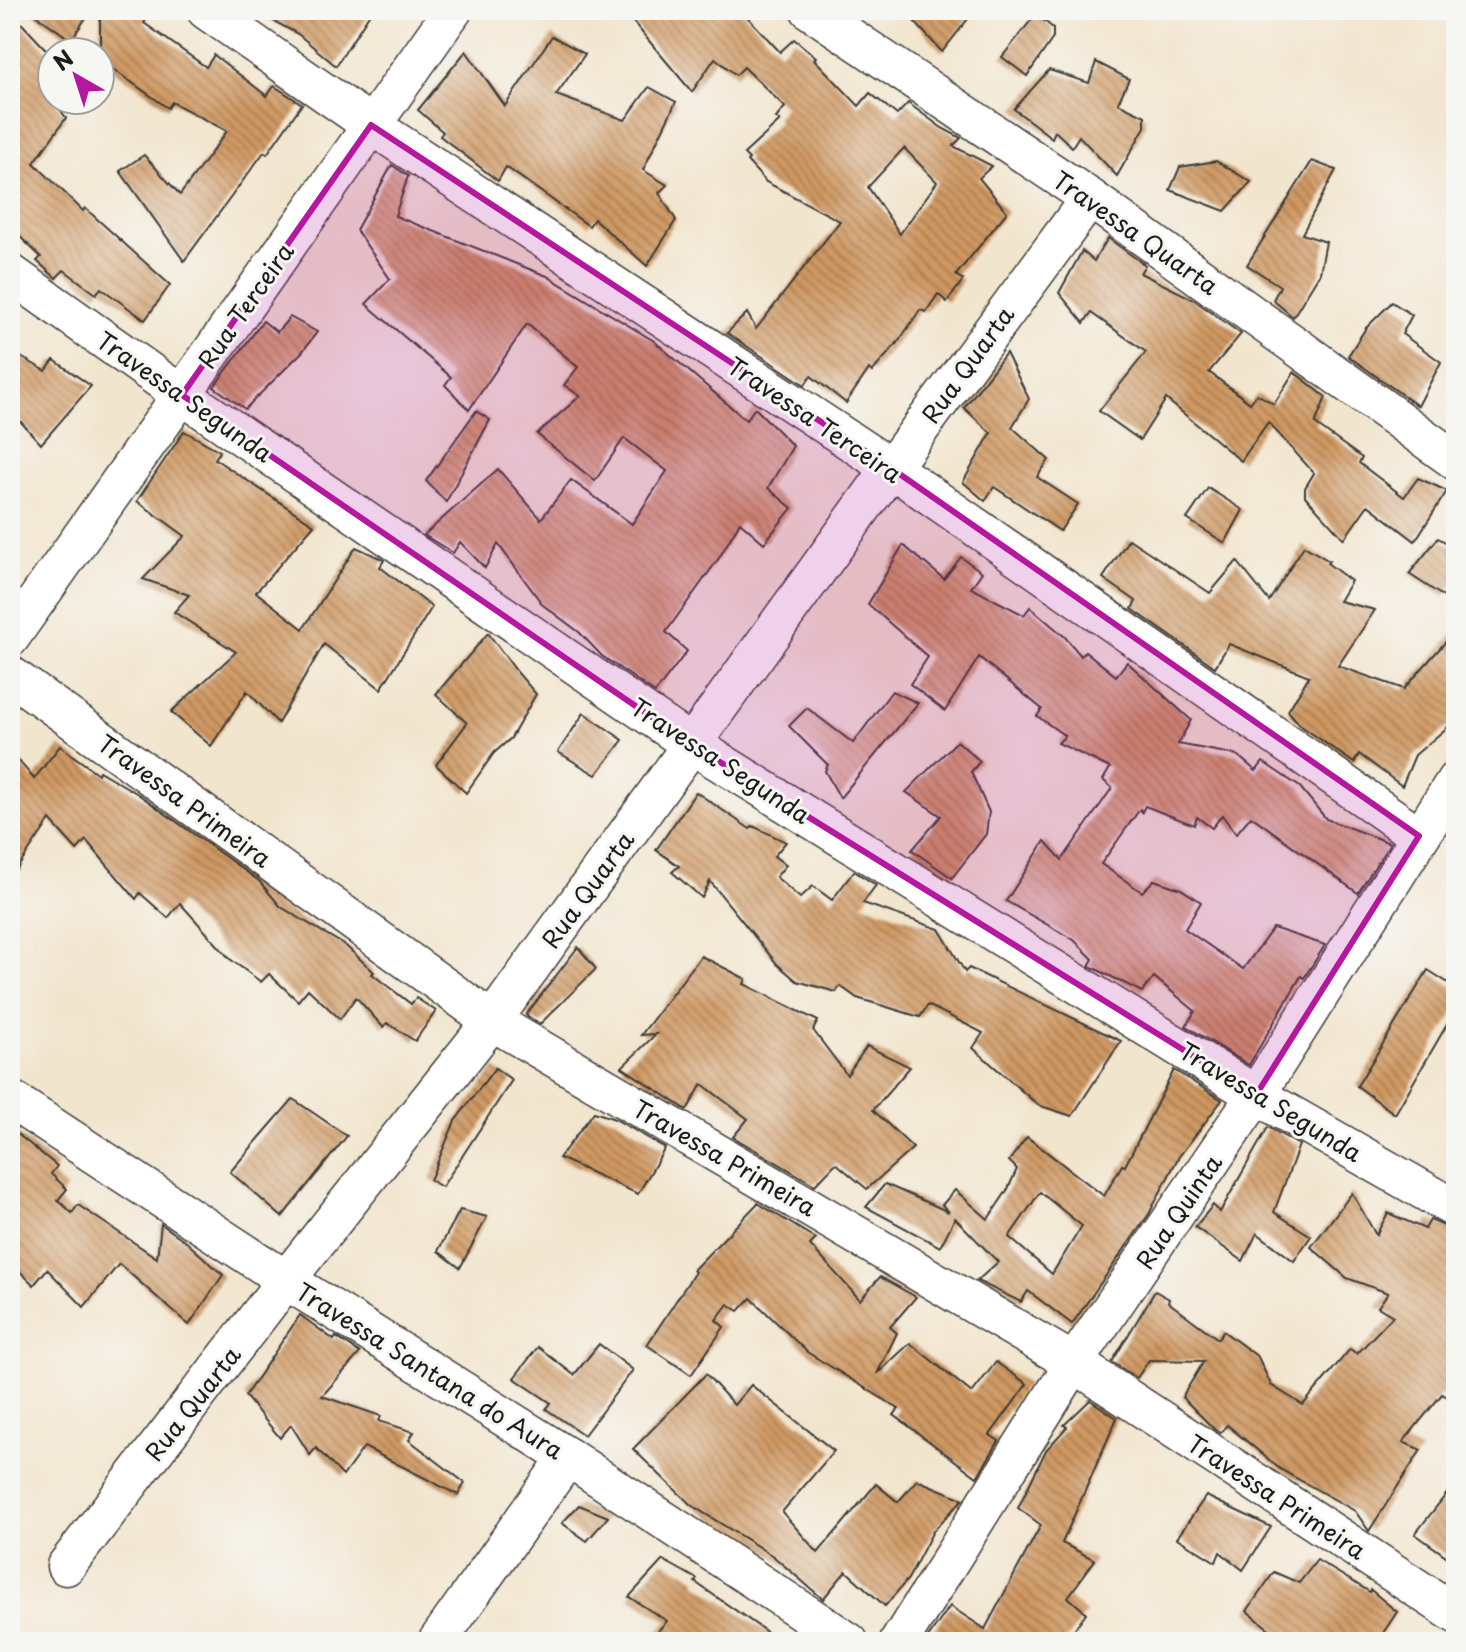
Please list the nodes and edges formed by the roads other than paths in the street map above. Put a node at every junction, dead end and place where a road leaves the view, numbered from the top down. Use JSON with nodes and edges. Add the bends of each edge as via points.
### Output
{"nodes":[{"id":1,"x":206,"y":10,"type":"edge"},
{"id":2,"x":453,"y":10,"type":"edge"},
{"id":3,"x":810,"y":10,"type":"edge"},
{"id":4,"x":371,"y":125,"type":"junction"},
{"id":5,"x":1090,"y":198,"type":"junction"},
{"id":6,"x":10,"y":273,"type":"edge"},
{"id":7,"x":182,"y":395,"type":"junction"},
{"id":8,"x":1456,"y":461,"type":"edge"},
{"id":9,"x":891,"y":468,"type":"junction"},
{"id":10,"x":10,"y":638,"type":"edge"},
{"id":11,"x":10,"y":675,"type":"edge"},
{"id":12,"x":691,"y":744,"type":"junction"},
{"id":13,"x":1456,"y":780,"type":"edge"},
{"id":14,"x":1419,"y":836,"type":"junction"},
{"id":15,"x":492,"y":1021,"type":"junction"},
{"id":16,"x":1256,"y":1095,"type":"junction"},
{"id":17,"x":10,"y":1099,"type":"edge"},
{"id":18,"x":1456,"y":1209,"type":"edge"},
{"id":19,"x":286,"y":1280,"type":"junction"},
{"id":20,"x":1074,"y":1363,"type":"junction"},
{"id":21,"x":568,"y":1457,"type":"junction"},
{"id":22,"x":66,"y":1566,"type":"dead end"},
{"id":23,"x":1456,"y":1614,"type":"edge"},
{"id":24,"x":830,"y":1636,"type":"edge"},
{"id":25,"x":437,"y":1642,"type":"edge"},
{"id":26,"x":899,"y":1642,"type":"edge"}],
"edges":[{"from":1,"to":4,"type":"street","name":"Travessa Terceira"},
{"from":2,"to":4,"type":"street","name":"Rua Terceira"},
{"from":3,"to":5,"type":"street","name":"Travessa Quarta"},
{"from":4,"to":7,"type":"street","name":"Rua Terceira"},
{"from":4,"to":9,"type":"street","name":"Travessa Terceira"},
{"from":5,"to":8,"type":"street","name":"Travessa Quarta"},
{"from":5,"to":9,"type":"street","name":"Rua Quarta"},
{"from":6,"to":7,"type":"street","name":"Travessa Segunda"},
{"from":7,"to":10,"type":"street","name":"Rua Terceira"},
{"from":7,"to":12,"type":"street","name":"Travessa Segunda"},
{"from":9,"to":12,"type":"street","name":"Rua Quarta"},
{"from":9,"to":14,"type":"street","name":"Travessa Terceira"},
{"from":11,"to":15,"type":"street","name":"Travessa Primeira"},
{"from":12,"to":15,"type":"street","name":"Rua Quarta"},
{"from":12,"to":16,"type":"street","name":"Travessa Segunda"},
{"from":13,"to":14,"type":"street","name":"Rua Quinta"},
{"from":14,"to":16,"type":"street","name":"Rua Quinta"},
{"from":15,"to":19,"type":"street","name":"Rua Quarta"},
{"from":15,"to":20,"type":"street","name":"Travessa Primeira"},
{"from":16,"to":18,"type":"street","name":"Travessa Segunda"},
{"from":16,"to":20,"type":"street","name":"Rua Quinta"},
{"from":17,"to":19,"type":"street","name":"Travessa Santana do Aura"},
{"from":19,"to":21,"type":"street","name":"Travessa Santana do Aura"},
{"from":19,"to":22,"type":"street","name":"Rua Quarta"},
{"from":20,"to":23,"type":"street","name":"Travessa Primeira"},
{"from":20,"to":26,"type":"street","name":"Rua Quinta"},
{"from":21,"to":24,"type":"street","name":"Travessa Santana do Aura"},
{"from":21,"to":25,"type":"street"}]}
